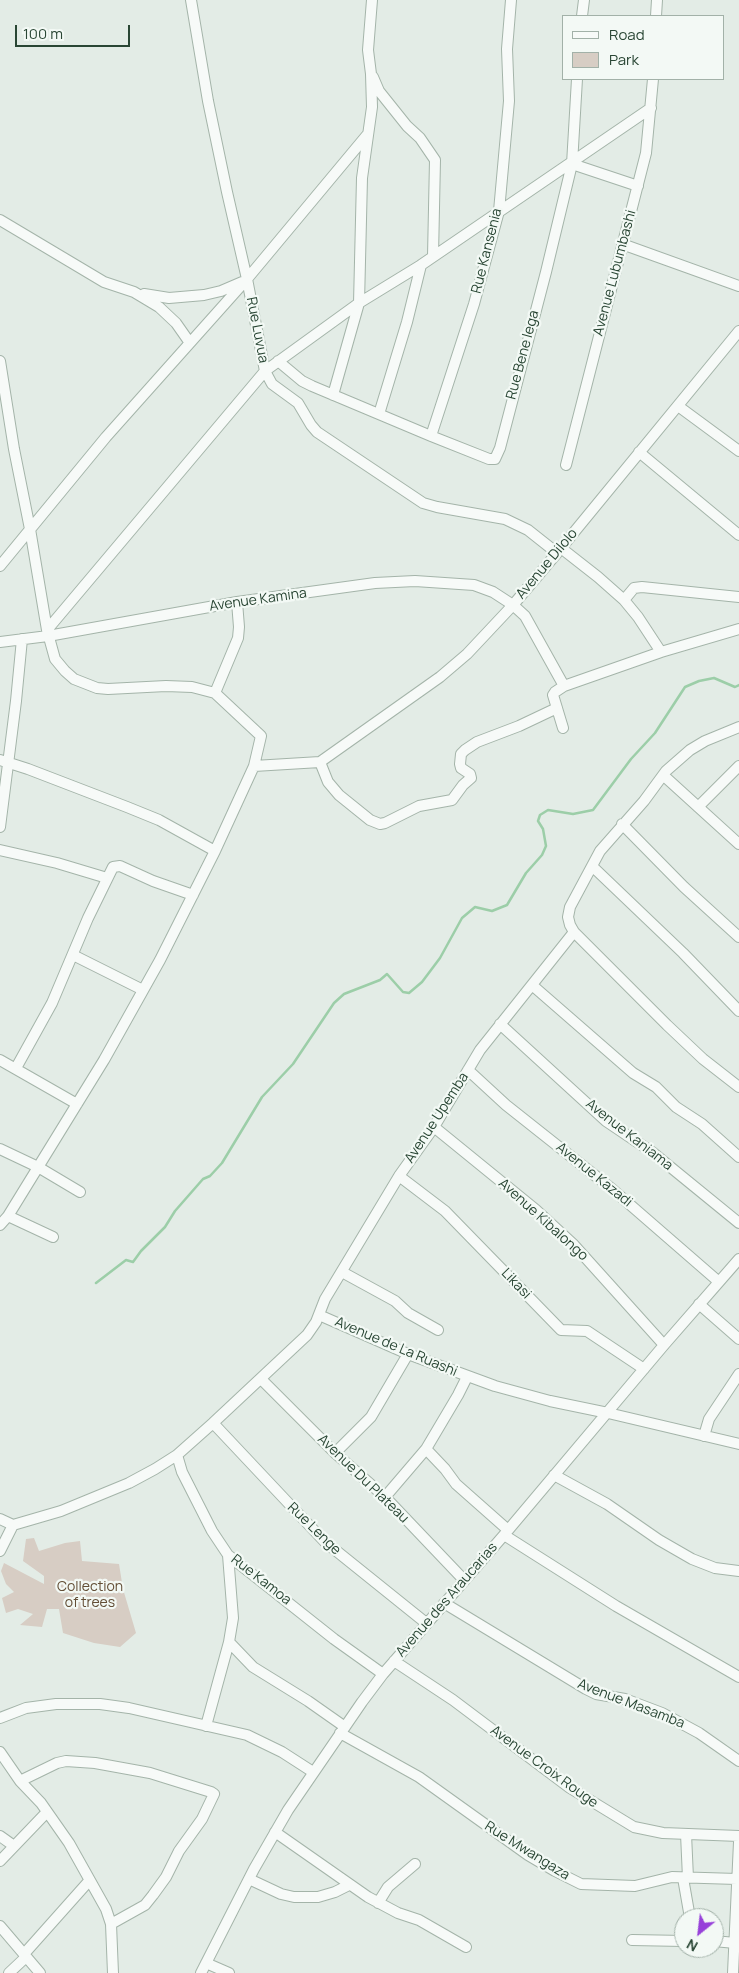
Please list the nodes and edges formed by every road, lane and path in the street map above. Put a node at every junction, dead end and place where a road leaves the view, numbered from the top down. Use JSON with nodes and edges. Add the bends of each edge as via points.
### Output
{"nodes":[{"id":1,"x":191,"y":0,"type":"edge"},
{"id":2,"x":372,"y":0,"type":"edge"},
{"id":3,"x":511,"y":0,"type":"edge"},
{"id":4,"x":584,"y":0,"type":"edge"},
{"id":5,"x":657,"y":0,"type":"edge"},
{"id":6,"x":582,"y":15,"type":"edge"},
{"id":7,"x":656,"y":15,"type":"edge"},
{"id":8,"x":371,"y":74,"type":"junction"},
{"id":9,"x":577,"y":80,"type":"edge"},
{"id":10,"x":653,"y":80,"type":"edge"},
{"id":11,"x":651,"y":108,"type":"junction"},
{"id":12,"x":367,"y":135,"type":"junction"},
{"id":13,"x":572,"y":162,"type":"junction"},
{"id":14,"x":638,"y":186,"type":"junction"},
{"id":15,"x":499,"y":211,"type":"junction"},
{"id":16,"x":0,"y":220,"type":"edge"},
{"id":17,"x":622,"y":244,"type":"junction"},
{"id":18,"x":433,"y":256,"type":"junction"},
{"id":19,"x":421,"y":265,"type":"junction"},
{"id":20,"x":247,"y":279,"type":"junction"},
{"id":21,"x":739,"y":286,"type":"edge"},
{"id":22,"x":134,"y":292,"type":"junction"},
{"id":23,"x":360,"y":304,"type":"junction"},
{"id":24,"x":739,"y":331,"type":"edge"},
{"id":25,"x":190,"y":343,"type":"junction"},
{"id":26,"x":0,"y":361,"type":"edge"},
{"id":27,"x":278,"y":361,"type":"junction"},
{"id":28,"x":265,"y":371,"type":"junction"},
{"id":29,"x":333,"y":395,"type":"junction"},
{"id":30,"x":678,"y":406,"type":"junction"},
{"id":31,"x":379,"y":414,"type":"junction"},
{"id":32,"x":431,"y":436,"type":"junction"},
{"id":33,"x":737,"y":446,"type":"edge"},
{"id":34,"x":639,"y":452,"type":"junction"},
{"id":35,"x":566,"y":465,"type":"dead end"},
{"id":36,"x":30,"y":529,"type":"junction"},
{"id":37,"x":739,"y":535,"type":"edge"},
{"id":38,"x":559,"y":550,"type":"junction"},
{"id":39,"x":0,"y":566,"type":"edge"},
{"id":40,"x":739,"y":597,"type":"edge"},
{"id":41,"x":624,"y":600,"type":"junction"},
{"id":42,"x":237,"y":602,"type":"junction"},
{"id":43,"x":513,"y":605,"type":"junction"},
{"id":44,"x":739,"y":630,"type":"edge"},
{"id":45,"x":47,"y":633,"type":"junction"},
{"id":46,"x":22,"y":639,"type":"junction"},
{"id":47,"x":0,"y":642,"type":"edge"},
{"id":48,"x":662,"y":652,"type":"junction"},
{"id":49,"x":564,"y":686,"type":"junction"},
{"id":50,"x":216,"y":693,"type":"junction"},
{"id":51,"x":557,"y":708,"type":"junction"},
{"id":52,"x":739,"y":726,"type":"edge"},
{"id":53,"x":563,"y":728,"type":"dead end"},
{"id":54,"x":4,"y":761,"type":"edge"},
{"id":55,"x":320,"y":762,"type":"junction"},
{"id":56,"x":254,"y":766,"type":"junction"},
{"id":57,"x":739,"y":766,"type":"edge"},
{"id":58,"x":663,"y":775,"type":"junction"},
{"id":59,"x":3,"y":785,"type":"edge"},
{"id":60,"x":698,"y":807,"type":"junction"},
{"id":61,"x":622,"y":824,"type":"junction"},
{"id":62,"x":0,"y":827,"type":"edge"},
{"id":63,"x":739,"y":844,"type":"edge"},
{"id":64,"x":0,"y":850,"type":"edge"},
{"id":65,"x":215,"y":851,"type":"junction"},
{"id":66,"x":593,"y":867,"type":"junction"},
{"id":67,"x":107,"y":878,"type":"junction"},
{"id":68,"x":194,"y":895,"type":"junction"},
{"id":69,"x":574,"y":932,"type":"junction"},
{"id":70,"x":739,"y":937,"type":"edge"},
{"id":71,"x":73,"y":955,"type":"junction"},
{"id":72,"x":532,"y":985,"type":"junction"},
{"id":73,"x":143,"y":990,"type":"junction"},
{"id":74,"x":739,"y":1011,"type":"edge"},
{"id":75,"x":500,"y":1024,"type":"junction"},
{"id":76,"x":0,"y":1060,"type":"edge"},
{"id":77,"x":16,"y":1068,"type":"junction"},
{"id":78,"x":468,"y":1070,"type":"junction"},
{"id":79,"x":739,"y":1087,"type":"edge"},
{"id":80,"x":77,"y":1104,"type":"junction"},
{"id":81,"x":434,"y":1126,"type":"junction"},
{"id":82,"x":0,"y":1149,"type":"edge"},
{"id":83,"x":739,"y":1157,"type":"edge"},
{"id":84,"x":38,"y":1168,"type":"junction"},
{"id":85,"x":399,"y":1176,"type":"junction"},
{"id":86,"x":80,"y":1192,"type":"dead end"},
{"id":87,"x":8,"y":1216,"type":"junction"},
{"id":88,"x":739,"y":1223,"type":"edge"},
{"id":89,"x":0,"y":1225,"type":"edge"},
{"id":90,"x":53,"y":1237,"type":"dead end"},
{"id":91,"x":739,"y":1259,"type":"edge"},
{"id":92,"x":342,"y":1272,"type":"junction"},
{"id":93,"x":719,"y":1282,"type":"junction"},
{"id":94,"x":699,"y":1304,"type":"junction"},
{"id":95,"x":320,"y":1315,"type":"junction"},
{"id":96,"x":438,"y":1330,"type":"dead end"},
{"id":97,"x":739,"y":1339,"type":"edge"},
{"id":98,"x":664,"y":1345,"type":"junction"},
{"id":99,"x":408,"y":1354,"type":"junction"},
{"id":100,"x":644,"y":1369,"type":"junction"},
{"id":101,"x":739,"y":1374,"type":"edge"},
{"id":102,"x":467,"y":1376,"type":"junction"},
{"id":103,"x":261,"y":1379,"type":"junction"},
{"id":104,"x":608,"y":1413,"type":"junction"},
{"id":105,"x":213,"y":1423,"type":"junction"},
{"id":106,"x":704,"y":1436,"type":"junction"},
{"id":107,"x":739,"y":1444,"type":"edge"},
{"id":108,"x":426,"y":1449,"type":"junction"},
{"id":109,"x":335,"y":1453,"type":"junction"},
{"id":110,"x":177,"y":1454,"type":"junction"},
{"id":111,"x":554,"y":1475,"type":"junction"},
{"id":112,"x":385,"y":1497,"type":"junction"},
{"id":113,"x":0,"y":1519,"type":"edge"},
{"id":114,"x":13,"y":1524,"type":"junction"},
{"id":115,"x":506,"y":1532,"type":"junction"},
{"id":116,"x":0,"y":1551,"type":"edge"},
{"id":117,"x":228,"y":1555,"type":"junction"},
{"id":118,"x":739,"y":1572,"type":"edge"},
{"id":119,"x":464,"y":1580,"type":"junction"},
{"id":120,"x":444,"y":1602,"type":"junction"},
{"id":121,"x":426,"y":1623,"type":"junction"},
{"id":122,"x":229,"y":1642,"type":"junction"},
{"id":123,"x":394,"y":1661,"type":"junction"},
{"id":124,"x":383,"y":1674,"type":"junction"},
{"id":125,"x":739,"y":1677,"type":"edge"},
{"id":126,"x":0,"y":1718,"type":"edge"},
{"id":127,"x":206,"y":1726,"type":"junction"},
{"id":128,"x":343,"y":1730,"type":"junction"},
{"id":129,"x":0,"y":1752,"type":"edge"},
{"id":130,"x":739,"y":1761,"type":"edge"},
{"id":131,"x":313,"y":1772,"type":"junction"},
{"id":132,"x":20,"y":1781,"type":"junction"},
{"id":133,"x":47,"y":1812,"type":"junction"},
{"id":134,"x":276,"y":1832,"type":"junction"},
{"id":135,"x":686,"y":1834,"type":"junction"},
{"id":136,"x":0,"y":1836,"type":"edge"},
{"id":137,"x":739,"y":1836,"type":"edge"},
{"id":138,"x":739,"y":1842,"type":"edge"},
{"id":139,"x":14,"y":1846,"type":"junction"},
{"id":140,"x":0,"y":1861,"type":"edge"},
{"id":141,"x":415,"y":1864,"type":"dead end"},
{"id":142,"x":685,"y":1878,"type":"junction"},
{"id":143,"x":737,"y":1878,"type":"junction"},
{"id":144,"x":249,"y":1879,"type":"junction"},
{"id":145,"x":89,"y":1882,"type":"junction"},
{"id":146,"x":349,"y":1886,"type":"junction"},
{"id":147,"x":378,"y":1903,"type":"junction"},
{"id":148,"x":689,"y":1908,"type":"edge"},
{"id":149,"x":111,"y":1924,"type":"junction"},
{"id":150,"x":0,"y":1926,"type":"edge"},
{"id":151,"x":632,"y":1940,"type":"dead end"},
{"id":152,"x":674,"y":1941,"type":"edge"},
{"id":153,"x":724,"y":1942,"type":"edge"},
{"id":154,"x":735,"y":1943,"type":"junction"},
{"id":155,"x":466,"y":1947,"type":"dead end"},
{"id":156,"x":25,"y":1956,"type":"junction"},
{"id":157,"x":206,"y":1962,"type":"junction"},
{"id":158,"x":9,"y":1973,"type":"edge"},
{"id":159,"x":40,"y":1973,"type":"edge"},
{"id":160,"x":113,"y":1973,"type":"edge"},
{"id":161,"x":201,"y":1973,"type":"edge"},
{"id":162,"x":229,"y":1973,"type":"edge"},
{"id":163,"x":734,"y":1973,"type":"edge"}],
"edges":[{"from":1,"to":20,"type":"street","name":"Rue Luvua","via":[[208,101]]},
{"from":2,"to":8,"type":"street","via":[[368,50]]},
{"from":3,"to":15,"type":"street","name":"Rue Kansenia","via":[[507,49],[509,101]]},
{"from":4,"to":6,"type":"street"},
{"from":5,"to":7,"type":"street"},
{"from":8,"to":12,"type":"street","via":[[372,107]]},
{"from":8,"to":18,"type":"street","via":[[379,91],[435,160]]},
{"from":9,"to":13,"type":"street","name":"Rue Bene lega"},
{"from":10,"to":11,"type":"street","name":"Avenue Lubumbashi"},
{"from":11,"to":13,"type":"street"},
{"from":11,"to":14,"type":"street","name":"Avenue Lubumbashi","via":[[648,142]]},
{"from":12,"to":20,"type":"street"},
{"from":12,"to":23,"type":"street"},
{"from":13,"to":14,"type":"street"},
{"from":13,"to":15,"type":"street"},
{"from":13,"to":32,"type":"street","name":"Rue Bene lega","via":[[498,455],[489,459]]},
{"from":14,"to":17,"type":"street","name":"Avenue Lubumbashi"},
{"from":15,"to":18,"type":"street"},
{"from":15,"to":32,"type":"street","name":"Rue Kansenia","via":[[479,287]]},
{"from":16,"to":22,"type":"street","via":[[95,277]]},
{"from":17,"to":21,"type":"street"},
{"from":17,"to":35,"type":"street","name":"Avenue Lubumbashi"},
{"from":18,"to":19,"type":"street"},
{"from":19,"to":23,"type":"street"},
{"from":19,"to":31,"type":"street","via":[[408,322]]},
{"from":20,"to":22,"type":"street","via":[[221,291],[188,297],[169,298]]},
{"from":20,"to":25,"type":"street"},
{"from":20,"to":28,"type":"street","name":"Rue Luvua"},
{"from":22,"to":25,"type":"street","via":[[165,312]]},
{"from":23,"to":27,"type":"street"},
{"from":23,"to":29,"type":"street"},
{"from":24,"to":30,"type":"street","name":"Avenue Dilolo"},
{"from":25,"to":36,"type":"street"},
{"from":26,"to":36,"type":"street"},
{"from":27,"to":28,"type":"street"},
{"from":27,"to":29,"type":"street","name":"Rue Bene lega","via":[[302,381]]},
{"from":28,"to":38,"type":"street","name":"Rue Luvua","via":[[274,386],[298,403],[314,429],[423,503],[505,519]]},
{"from":28,"to":45,"type":"street"},
{"from":29,"to":31,"type":"street","name":"Rue Bene lega"},
{"from":30,"to":33,"type":"street"},
{"from":30,"to":34,"type":"street","name":"Avenue Dilolo"},
{"from":31,"to":32,"type":"street","name":"Rue Bene lega"},
{"from":34,"to":37,"type":"street"},
{"from":34,"to":38,"type":"street","name":"Avenue Dilolo"},
{"from":36,"to":39,"type":"street"},
{"from":36,"to":45,"type":"street"},
{"from":38,"to":41,"type":"street","name":"Rue Luvua"},
{"from":38,"to":43,"type":"street","name":"Avenue Dilolo"},
{"from":40,"to":41,"type":"street","via":[[642,587],[634,588]]},
{"from":41,"to":48,"type":"street","name":"Rue Luvua"},
{"from":42,"to":43,"type":"street","name":"Avenue Kamina","via":[[375,583],[416,581],[483,587]]},
{"from":42,"to":45,"type":"street","name":"Avenue Kamina"},
{"from":42,"to":50,"type":"street","via":[[238,638]]},
{"from":43,"to":49,"type":"street","name":"Avenue Kamina","via":[[533,627]]},
{"from":43,"to":55,"type":"street","name":"Avenue Dilolo","via":[[453,668]]},
{"from":44,"to":48,"type":"street"},
{"from":45,"to":46,"type":"street","name":"Avenue Kamina"},
{"from":45,"to":50,"type":"street","via":[[55,659],[74,679],[85,684],[108,689],[192,687]]},
{"from":46,"to":47,"type":"street","name":"Avenue Kamina"},
{"from":46,"to":54,"type":"street"},
{"from":48,"to":49,"type":"street"},
{"from":49,"to":51,"type":"street","via":[[553,694]]},
{"from":50,"to":56,"type":"street","via":[[261,736]]},
{"from":51,"to":53,"type":"street"},
{"from":51,"to":55,"type":"street","via":[[465,750],[460,764],[471,778],[452,800],[419,806],[385,823],[370,820],[339,795],[328,782]]},
{"from":52,"to":58,"type":"street","via":[[690,750]]},
{"from":54,"to":59,"type":"street"},
{"from":54,"to":65,"type":"street","via":[[134,810]]},
{"from":55,"to":56,"type":"street"},
{"from":56,"to":65,"type":"street"},
{"from":57,"to":60,"type":"street"},
{"from":58,"to":60,"type":"street"},
{"from":58,"to":61,"type":"street"},
{"from":59,"to":62,"type":"street"},
{"from":60,"to":63,"type":"street"},
{"from":61,"to":66,"type":"street","via":[[600,851]]},
{"from":61,"to":70,"type":"street"},
{"from":64,"to":67,"type":"street"},
{"from":65,"to":68,"type":"street"},
{"from":66,"to":69,"type":"street","via":[[570,907],[568,920]]},
{"from":66,"to":74,"type":"street"},
{"from":67,"to":68,"type":"street","via":[[118,865]]},
{"from":67,"to":71,"type":"street"},
{"from":68,"to":73,"type":"street"},
{"from":69,"to":72,"type":"street","name":"Avenue Upemba"},
{"from":69,"to":79,"type":"street","via":[[703,1059]]},
{"from":71,"to":73,"type":"street"},
{"from":71,"to":77,"type":"street","via":[[52,1003]]},
{"from":72,"to":75,"type":"street","name":"Avenue Upemba"},
{"from":72,"to":83,"type":"street","via":[[618,1061],[661,1091],[676,1108],[702,1124]]},
{"from":73,"to":80,"type":"street"},
{"from":75,"to":78,"type":"street","name":"Avenue Upemba"},
{"from":75,"to":88,"type":"street","name":"Avenue Kaniama","via":[[606,1121],[652,1152]]},
{"from":76,"to":77,"type":"street"},
{"from":77,"to":80,"type":"street"},
{"from":78,"to":81,"type":"street","name":"Avenue Upemba"},
{"from":78,"to":93,"type":"street","name":"Avenue Kazadi"},
{"from":80,"to":84,"type":"street"},
{"from":81,"to":85,"type":"street","name":"Avenue Upemba"},
{"from":81,"to":98,"type":"street","name":"Avenue Kibalongo","via":[[569,1240]]},
{"from":82,"to":84,"type":"street"},
{"from":84,"to":86,"type":"street"},
{"from":84,"to":87,"type":"street"},
{"from":85,"to":92,"type":"street","name":"Avenue Upemba"},
{"from":85,"to":100,"type":"street","name":"Likasi","via":[[445,1211],[561,1330],[587,1331]]},
{"from":87,"to":89,"type":"street"},
{"from":87,"to":90,"type":"street"},
{"from":91,"to":93,"type":"street","name":"Avenue des Araucarias"},
{"from":92,"to":95,"type":"street","name":"Avenue Upemba","via":[[325,1299]]},
{"from":92,"to":96,"type":"street","via":[[395,1301]]},
{"from":93,"to":94,"type":"street","name":"Avenue des Araucarias"},
{"from":94,"to":97,"type":"street"},
{"from":94,"to":98,"type":"street","name":"Avenue des Araucarias"},
{"from":95,"to":99,"type":"street","name":"Avenue de La Ruashi"},
{"from":95,"to":103,"type":"street","name":"Avenue de La Ruashi","via":[[313,1328]]},
{"from":98,"to":100,"type":"street","name":"Avenue des Araucarias"},
{"from":99,"to":102,"type":"street","name":"Avenue de La Ruashi"},
{"from":99,"to":109,"type":"street","via":[[371,1417]]},
{"from":100,"to":104,"type":"street","name":"Avenue des Araucarias"},
{"from":101,"to":106,"type":"street","via":[[709,1419]]},
{"from":102,"to":104,"type":"street","name":"Avenue de La Ruashi","via":[[550,1401]]},
{"from":102,"to":108,"type":"street"},
{"from":103,"to":105,"type":"street","name":"Avenue de La Ruashi"},
{"from":103,"to":109,"type":"street","name":"Avenue Du Plateau"},
{"from":104,"to":106,"type":"street","name":"Avenue de La Ruashi"},
{"from":104,"to":111,"type":"street","name":"Avenue des Araucarias"},
{"from":105,"to":110,"type":"street","name":"Avenue de La Ruashi"},
{"from":105,"to":121,"type":"street","name":"Rue Lenge","via":[[324,1541]]},
{"from":106,"to":107,"type":"street","name":"Avenue de La Ruashi"},
{"from":108,"to":112,"type":"street"},
{"from":108,"to":115,"type":"street","via":[[456,1484]]},
{"from":109,"to":112,"type":"street","name":"Avenue Du Plateau"},
{"from":110,"to":114,"type":"street","name":"Avenue de La Ruashi","via":[[129,1483],[61,1511]]},
{"from":110,"to":117,"type":"street","name":"Rue Kamoa","via":[[182,1472]]},
{"from":111,"to":115,"type":"street","name":"Avenue des Araucarias"},
{"from":111,"to":118,"type":"street","via":[[607,1504],[692,1559],[715,1568]]},
{"from":112,"to":119,"type":"street","name":"Avenue Du Plateau"},
{"from":113,"to":114,"type":"street"},
{"from":114,"to":116,"type":"street"},
{"from":115,"to":119,"type":"street","name":"Avenue des Araucarias"},
{"from":115,"to":125,"type":"street","via":[[616,1606]]},
{"from":117,"to":122,"type":"street","via":[[233,1610]]},
{"from":117,"to":124,"type":"street","name":"Rue Kamoa"},
{"from":119,"to":120,"type":"street","name":"Avenue des Araucarias"},
{"from":120,"to":121,"type":"street","name":"Avenue des Araucarias"},
{"from":120,"to":130,"type":"street","name":"Avenue Masamba","via":[[586,1689],[662,1713],[704,1736]]},
{"from":121,"to":123,"type":"street","name":"Avenue des Araucarias"},
{"from":122,"to":127,"type":"street"},
{"from":122,"to":128,"type":"street","name":"Rue Mwangaza","via":[[253,1667],[308,1701]]},
{"from":123,"to":124,"type":"street","name":"Avenue des Araucarias"},
{"from":123,"to":135,"type":"street","name":"Avenue Croix Rouge","via":[[453,1700],[570,1788],[623,1821],[646,1830]]},
{"from":124,"to":128,"type":"street","name":"Avenue des Araucarias"},
{"from":126,"to":127,"type":"street","via":[[26,1708],[100,1704],[158,1713]]},
{"from":127,"to":131,"type":"street","via":[[247,1735]]},
{"from":128,"to":131,"type":"street","name":"Avenue des Araucarias"},
{"from":128,"to":142,"type":"street","name":"Rue Mwangaza","via":[[419,1778],[542,1864],[581,1884],[635,1886],[672,1877]]},
{"from":129,"to":132,"type":"street"},
{"from":131,"to":134,"type":"street","name":"Avenue des Araucarias"},
{"from":132,"to":133,"type":"street"},
{"from":132,"to":149,"type":"street","via":[[57,1763],[95,1762],[150,1773],[214,1794],[154,1895],[144,1905]]},
{"from":133,"to":139,"type":"street"},
{"from":133,"to":145,"type":"street"},
{"from":134,"to":144,"type":"street","name":"Avenue des Araucarias"},
{"from":134,"to":146,"type":"street"},
{"from":135,"to":137,"type":"street","name":"Avenue Croix Rouge"},
{"from":135,"to":142,"type":"street"},
{"from":136,"to":139,"type":"street"},
{"from":138,"to":143,"type":"street"},
{"from":139,"to":140,"type":"street"},
{"from":141,"to":147,"type":"street","via":[[388,1887]]},
{"from":142,"to":143,"type":"street","name":"Rue Mwangaza"},
{"from":142,"to":148,"type":"street"},
{"from":143,"to":154,"type":"street"},
{"from":144,"to":146,"type":"street","via":[[294,1897],[318,1897]]},
{"from":144,"to":157,"type":"street","name":"Avenue des Araucarias"},
{"from":145,"to":149,"type":"street","via":[[106,1909]]},
{"from":145,"to":156,"type":"street"},
{"from":146,"to":147,"type":"street"},
{"from":147,"to":155,"type":"street","via":[[419,1920]]},
{"from":149,"to":160,"type":"street"},
{"from":150,"to":156,"type":"street"},
{"from":151,"to":152,"type":"street"},
{"from":153,"to":154,"type":"street"},
{"from":154,"to":163,"type":"street"},
{"from":156,"to":158,"type":"street"},
{"from":156,"to":159,"type":"street"},
{"from":157,"to":161,"type":"street","name":"Avenue des Araucarias"},
{"from":157,"to":162,"type":"street"}]}
